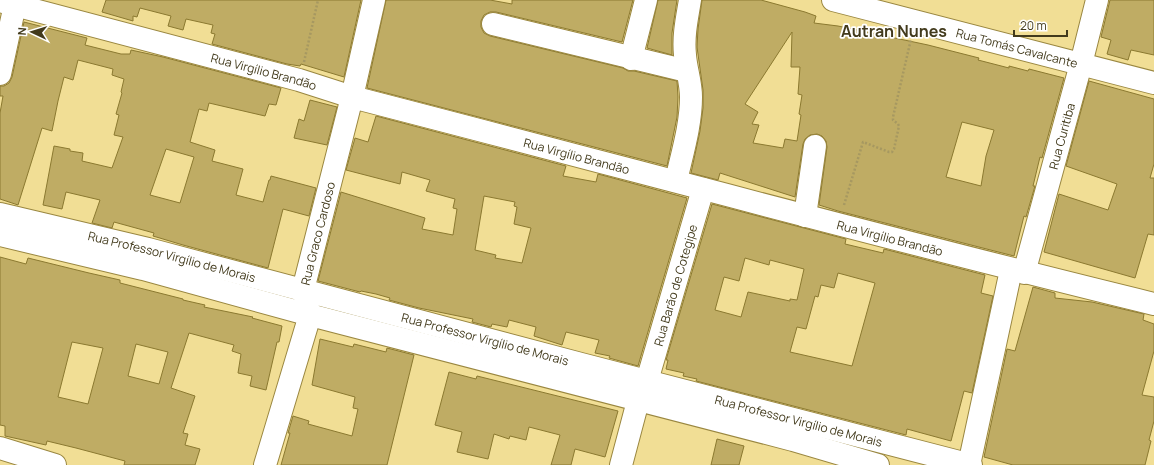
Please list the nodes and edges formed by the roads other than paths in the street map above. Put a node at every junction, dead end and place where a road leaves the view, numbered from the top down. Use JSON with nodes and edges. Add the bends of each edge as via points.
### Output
{"nodes":[{"id":1,"x":374,"y":0,"type":"edge"},
{"id":2,"x":646,"y":0,"type":"edge"},
{"id":3,"x":690,"y":0,"type":"edge"},
{"id":4,"x":833,"y":0,"type":"edge"},
{"id":5,"x":1097,"y":0,"type":"edge"},
{"id":6,"x":10,"y":2,"type":"edge"},
{"id":7,"x":493,"y":24,"type":"dead end"},
{"id":8,"x":631,"y":58,"type":"junction"},
{"id":9,"x":1081,"y":64,"type":"junction"},
{"id":10,"x":687,"y":71,"type":"junction"},
{"id":11,"x":0,"y":74,"type":"edge"},
{"id":12,"x":1154,"y":83,"type":"edge"},
{"id":13,"x":352,"y":97,"type":"junction"},
{"id":14,"x":815,"y":146,"type":"dead end"},
{"id":15,"x":676,"y":181,"type":"junction"},
{"id":16,"x":703,"y":189,"type":"junction"},
{"id":17,"x":0,"y":214,"type":"edge"},
{"id":18,"x":806,"y":216,"type":"junction"},
{"id":19,"x":0,"y":235,"type":"edge"},
{"id":20,"x":146,"y":259,"type":"junction"},
{"id":21,"x":1018,"y":271,"type":"junction"},
{"id":22,"x":304,"y":290,"type":"junction"},
{"id":23,"x":1154,"y":304,"type":"edge"},
{"id":24,"x":310,"y":315,"type":"junction"},
{"id":25,"x":581,"y":364,"type":"junction"},
{"id":26,"x":647,"y":381,"type":"junction"},
{"id":27,"x":579,"y":385,"type":"junction"},
{"id":28,"x":638,"y":401,"type":"junction"},
{"id":29,"x":800,"y":420,"type":"junction"},
{"id":30,"x":793,"y":440,"type":"junction"},
{"id":31,"x":0,"y":448,"type":"edge"},
{"id":32,"x":56,"y":465,"type":"edge"},
{"id":33,"x":265,"y":465,"type":"edge"},
{"id":34,"x":621,"y":465,"type":"edge"},
{"id":35,"x":878,"y":465,"type":"edge"},
{"id":36,"x":970,"y":465,"type":"edge"}],
"edges":[{"from":1,"to":13,"type":"street","name":"Rua Graco Cardoso"},
{"from":2,"to":8,"type":"street"},
{"from":3,"to":10,"type":"street","via":[[684,41]]},
{"from":4,"to":9,"type":"street","name":"Rua Tomás Cavalcante"},
{"from":5,"to":9,"type":"street","name":"Rua Curitiba"},
{"from":6,"to":11,"type":"street"},
{"from":6,"to":13,"type":"street","name":"Rua Virgílio Brandão","via":[[299,80]]},
{"from":7,"to":8,"type":"street"},
{"from":8,"to":10,"type":"street"},
{"from":9,"to":12,"type":"street","name":"Rua Tomás Cavalcante"},
{"from":9,"to":21,"type":"street","name":"Rua Curitiba"},
{"from":10,"to":15,"type":"street","via":[[690,77],[690,116]]},
{"from":13,"to":15,"type":"street","name":"Rua Virgílio Brandão"},
{"from":13,"to":22,"type":"street","name":"Rua Graco Cardoso"},
{"from":14,"to":18,"type":"street"},
{"from":15,"to":16,"type":"street","name":"Rua Virgílio Brandão"},
{"from":16,"to":18,"type":"street","name":"Rua Virgílio Brandão"},
{"from":16,"to":26,"type":"street","name":"Rua Barão de Cotegipe"},
{"from":17,"to":20,"type":"street","name":"Rua Professor Virgílio de Morais"},
{"from":18,"to":21,"type":"street","name":"Rua Virgílio Brandão"},
{"from":19,"to":20,"type":"street","name":"Rua Professor Virgílio de Morais"},
{"from":20,"to":22,"type":"street","name":"Rua Professor Virgílio de Morais"},
{"from":20,"to":24,"type":"street","name":"Rua Professor Virgílio de Morais"},
{"from":21,"to":23,"type":"street","name":"Rua Virgílio Brandão"},
{"from":21,"to":36,"type":"street","name":"Rua Curitiba"},
{"from":22,"to":24,"type":"street","name":"Rua Graco Cardoso"},
{"from":22,"to":25,"type":"street","name":"Rua Professor Virgílio de Morais"},
{"from":24,"to":27,"type":"street","name":"Rua Professor Virgílio de Morais"},
{"from":24,"to":33,"type":"street"},
{"from":25,"to":26,"type":"street","name":"Rua Professor Virgílio de Morais"},
{"from":25,"to":27,"type":"street"},
{"from":26,"to":29,"type":"street","name":"Rua Professor Virgílio de Morais"},
{"from":27,"to":28,"type":"street","name":"Rua Professor Virgílio de Morais"},
{"from":28,"to":30,"type":"street","name":"Rua Professor Virgílio de Morais"},
{"from":28,"to":34,"type":"street"},
{"from":29,"to":30,"type":"street"},
{"from":29,"to":36,"type":"street","name":"Rua Professor Virgílio de Morais"},
{"from":30,"to":35,"type":"street","name":"Rua Professor Virgílio de Morais"},
{"from":31,"to":32,"type":"street"}]}
